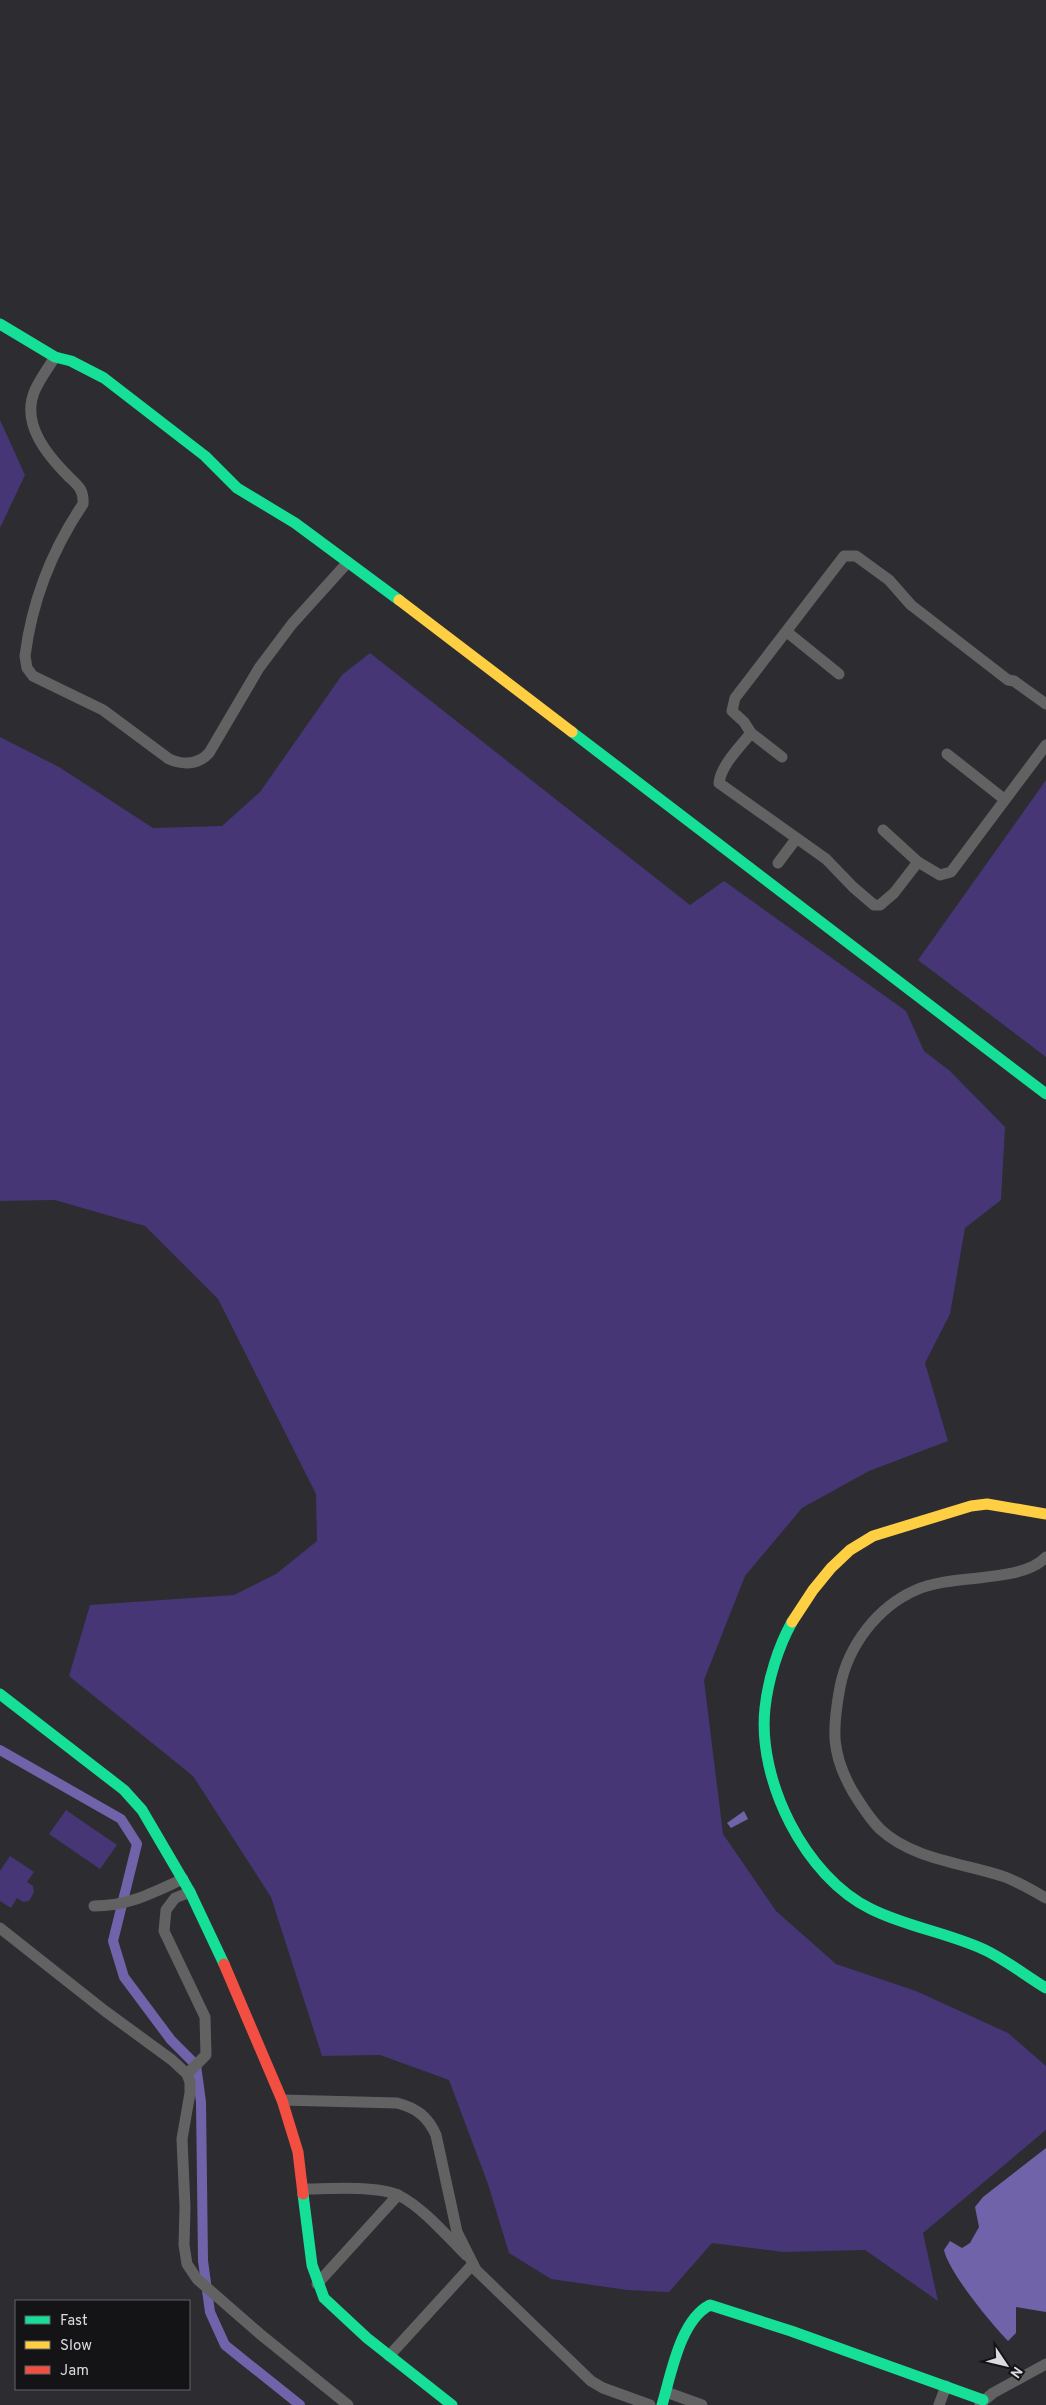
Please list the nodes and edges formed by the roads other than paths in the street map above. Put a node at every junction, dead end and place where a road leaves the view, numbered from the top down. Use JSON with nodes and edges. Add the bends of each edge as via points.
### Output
{"nodes":[{"id":1,"x":0,"y":324,"type":"edge"},
{"id":2,"x":55,"y":357,"type":"junction"},
{"id":3,"x":348,"y":562,"type":"junction"},
{"id":4,"x":787,"y":632,"type":"junction"},
{"id":5,"x":840,"y":674,"type":"dead end"},
{"id":6,"x":1046,"y":704,"type":"edge"},
{"id":7,"x":751,"y":733,"type":"junction"},
{"id":8,"x":1046,"y":744,"type":"edge"},
{"id":9,"x":947,"y":754,"type":"dead end"},
{"id":10,"x":782,"y":757,"type":"dead end"},
{"id":11,"x":1004,"y":799,"type":"junction"},
{"id":12,"x":883,"y":830,"type":"dead end"},
{"id":13,"x":796,"y":839,"type":"junction"},
{"id":14,"x":918,"y":862,"type":"junction"},
{"id":15,"x":778,"y":863,"type":"dead end"},
{"id":16,"x":1046,"y":1094,"type":"edge"},
{"id":17,"x":1046,"y":1514,"type":"edge"},
{"id":18,"x":1046,"y":1557,"type":"edge"},
{"id":19,"x":0,"y":1694,"type":"edge"},
{"id":20,"x":183,"y":1879,"type":"junction"},
{"id":21,"x":190,"y":1892,"type":"junction"},
{"id":22,"x":1046,"y":1898,"type":"edge"},
{"id":23,"x":94,"y":1906,"type":"dead end"},
{"id":24,"x":0,"y":1928,"type":"edge"},
{"id":25,"x":1046,"y":1988,"type":"edge"},
{"id":26,"x":187,"y":2074,"type":"junction"},
{"id":27,"x":282,"y":2100,"type":"junction"},
{"id":28,"x":304,"y":2189,"type":"junction"},
{"id":29,"x":398,"y":2195,"type":"junction"},
{"id":30,"x":471,"y":2261,"type":"junction"},
{"id":31,"x":317,"y":2284,"type":"junction"},
{"id":32,"x":389,"y":2356,"type":"junction"},
{"id":33,"x":1046,"y":2364,"type":"edge"},
{"id":34,"x":946,"y":2386,"type":"junction"},
{"id":35,"x":666,"y":2392,"type":"junction"},
{"id":36,"x":981,"y":2402,"type":"edge"},
{"id":37,"x":348,"y":2405,"type":"edge"},
{"id":38,"x":452,"y":2405,"type":"edge"},
{"id":39,"x":650,"y":2405,"type":"edge"},
{"id":40,"x":662,"y":2405,"type":"edge"},
{"id":41,"x":702,"y":2405,"type":"edge"},
{"id":42,"x":939,"y":2405,"type":"edge"}],
"edges":[{"from":1,"to":2,"type":"street"},
{"from":2,"to":3,"type":"street","via":[[104,378],[205,456],[237,488]]},
{"from":2,"to":3,"type":"street","via":[[34,392],[32,419],[44,450],[80,486],[84,496],[83,504],[54,552],[44,577],[25,656],[27,668],[33,676],[103,710],[169,759],[181,763],[198,762],[209,753],[278,642]]},
{"from":3,"to":16,"type":"street"},
{"from":4,"to":5,"type":"street"},
{"from":4,"to":6,"type":"street","via":[[844,556],[856,556],[889,580],[911,605],[976,656]]},
{"from":4,"to":7,"type":"street","via":[[735,698],[732,711]]},
{"from":7,"to":10,"type":"street"},
{"from":7,"to":13,"type":"street","via":[[732,758],[719,783]]},
{"from":8,"to":11,"type":"street"},
{"from":9,"to":11,"type":"street"},
{"from":11,"to":14,"type":"street","via":[[951,872],[940,875]]},
{"from":12,"to":14,"type":"street"},
{"from":13,"to":14,"type":"street","via":[[826,859],[874,905],[884,903]]},
{"from":13,"to":15,"type":"street"},
{"from":17,"to":25,"type":"street","via":[[987,1504],[971,1506],[873,1536],[850,1550],[831,1568],[795,1615],[785,1634],[765,1708],[769,1769],[792,1827],[820,1869],[870,1909],[985,1950]]},
{"from":18,"to":22,"type":"street","via":[[1034,1566],[1011,1574],[960,1578],[917,1589],[885,1610],[860,1638],[850,1656],[841,1684],[834,1732],[837,1759],[844,1776],[863,1809],[880,1829],[901,1844],[1003,1877]]},
{"from":19,"to":20,"type":"street","via":[[134,1799]]},
{"from":20,"to":21,"type":"street"},
{"from":20,"to":23,"type":"street","via":[[135,1901]]},
{"from":21,"to":26,"type":"street","via":[[176,1898],[166,1910],[164,1932],[205,2017],[206,2055]]},
{"from":21,"to":27,"type":"street","via":[[239,1994]]},
{"from":24,"to":26,"type":"street"},
{"from":26,"to":37,"type":"street","via":[[190,2093],[182,2139],[187,2264],[197,2279],[215,2295]]},
{"from":27,"to":28,"type":"street","via":[[298,2152]]},
{"from":27,"to":30,"type":"street","via":[[398,2103],[421,2113],[436,2135],[453,2217]]},
{"from":28,"to":29,"type":"street","via":[[380,2191]]},
{"from":28,"to":31,"type":"street","via":[[309,2250]]},
{"from":29,"to":30,"type":"street"},
{"from":29,"to":31,"type":"street"},
{"from":30,"to":32,"type":"street"},
{"from":30,"to":39,"type":"street","via":[[503,2298],[591,2381]]},
{"from":31,"to":32,"type":"street","via":[[327,2304]]},
{"from":32,"to":38,"type":"street"},
{"from":33,"to":36,"type":"street"},
{"from":34,"to":35,"type":"street","via":[[792,2330],[710,2305],[702,2307],[691,2320]]},
{"from":34,"to":36,"type":"street"},
{"from":34,"to":42,"type":"street"},
{"from":35,"to":40,"type":"street"},
{"from":35,"to":41,"type":"street"}]}
